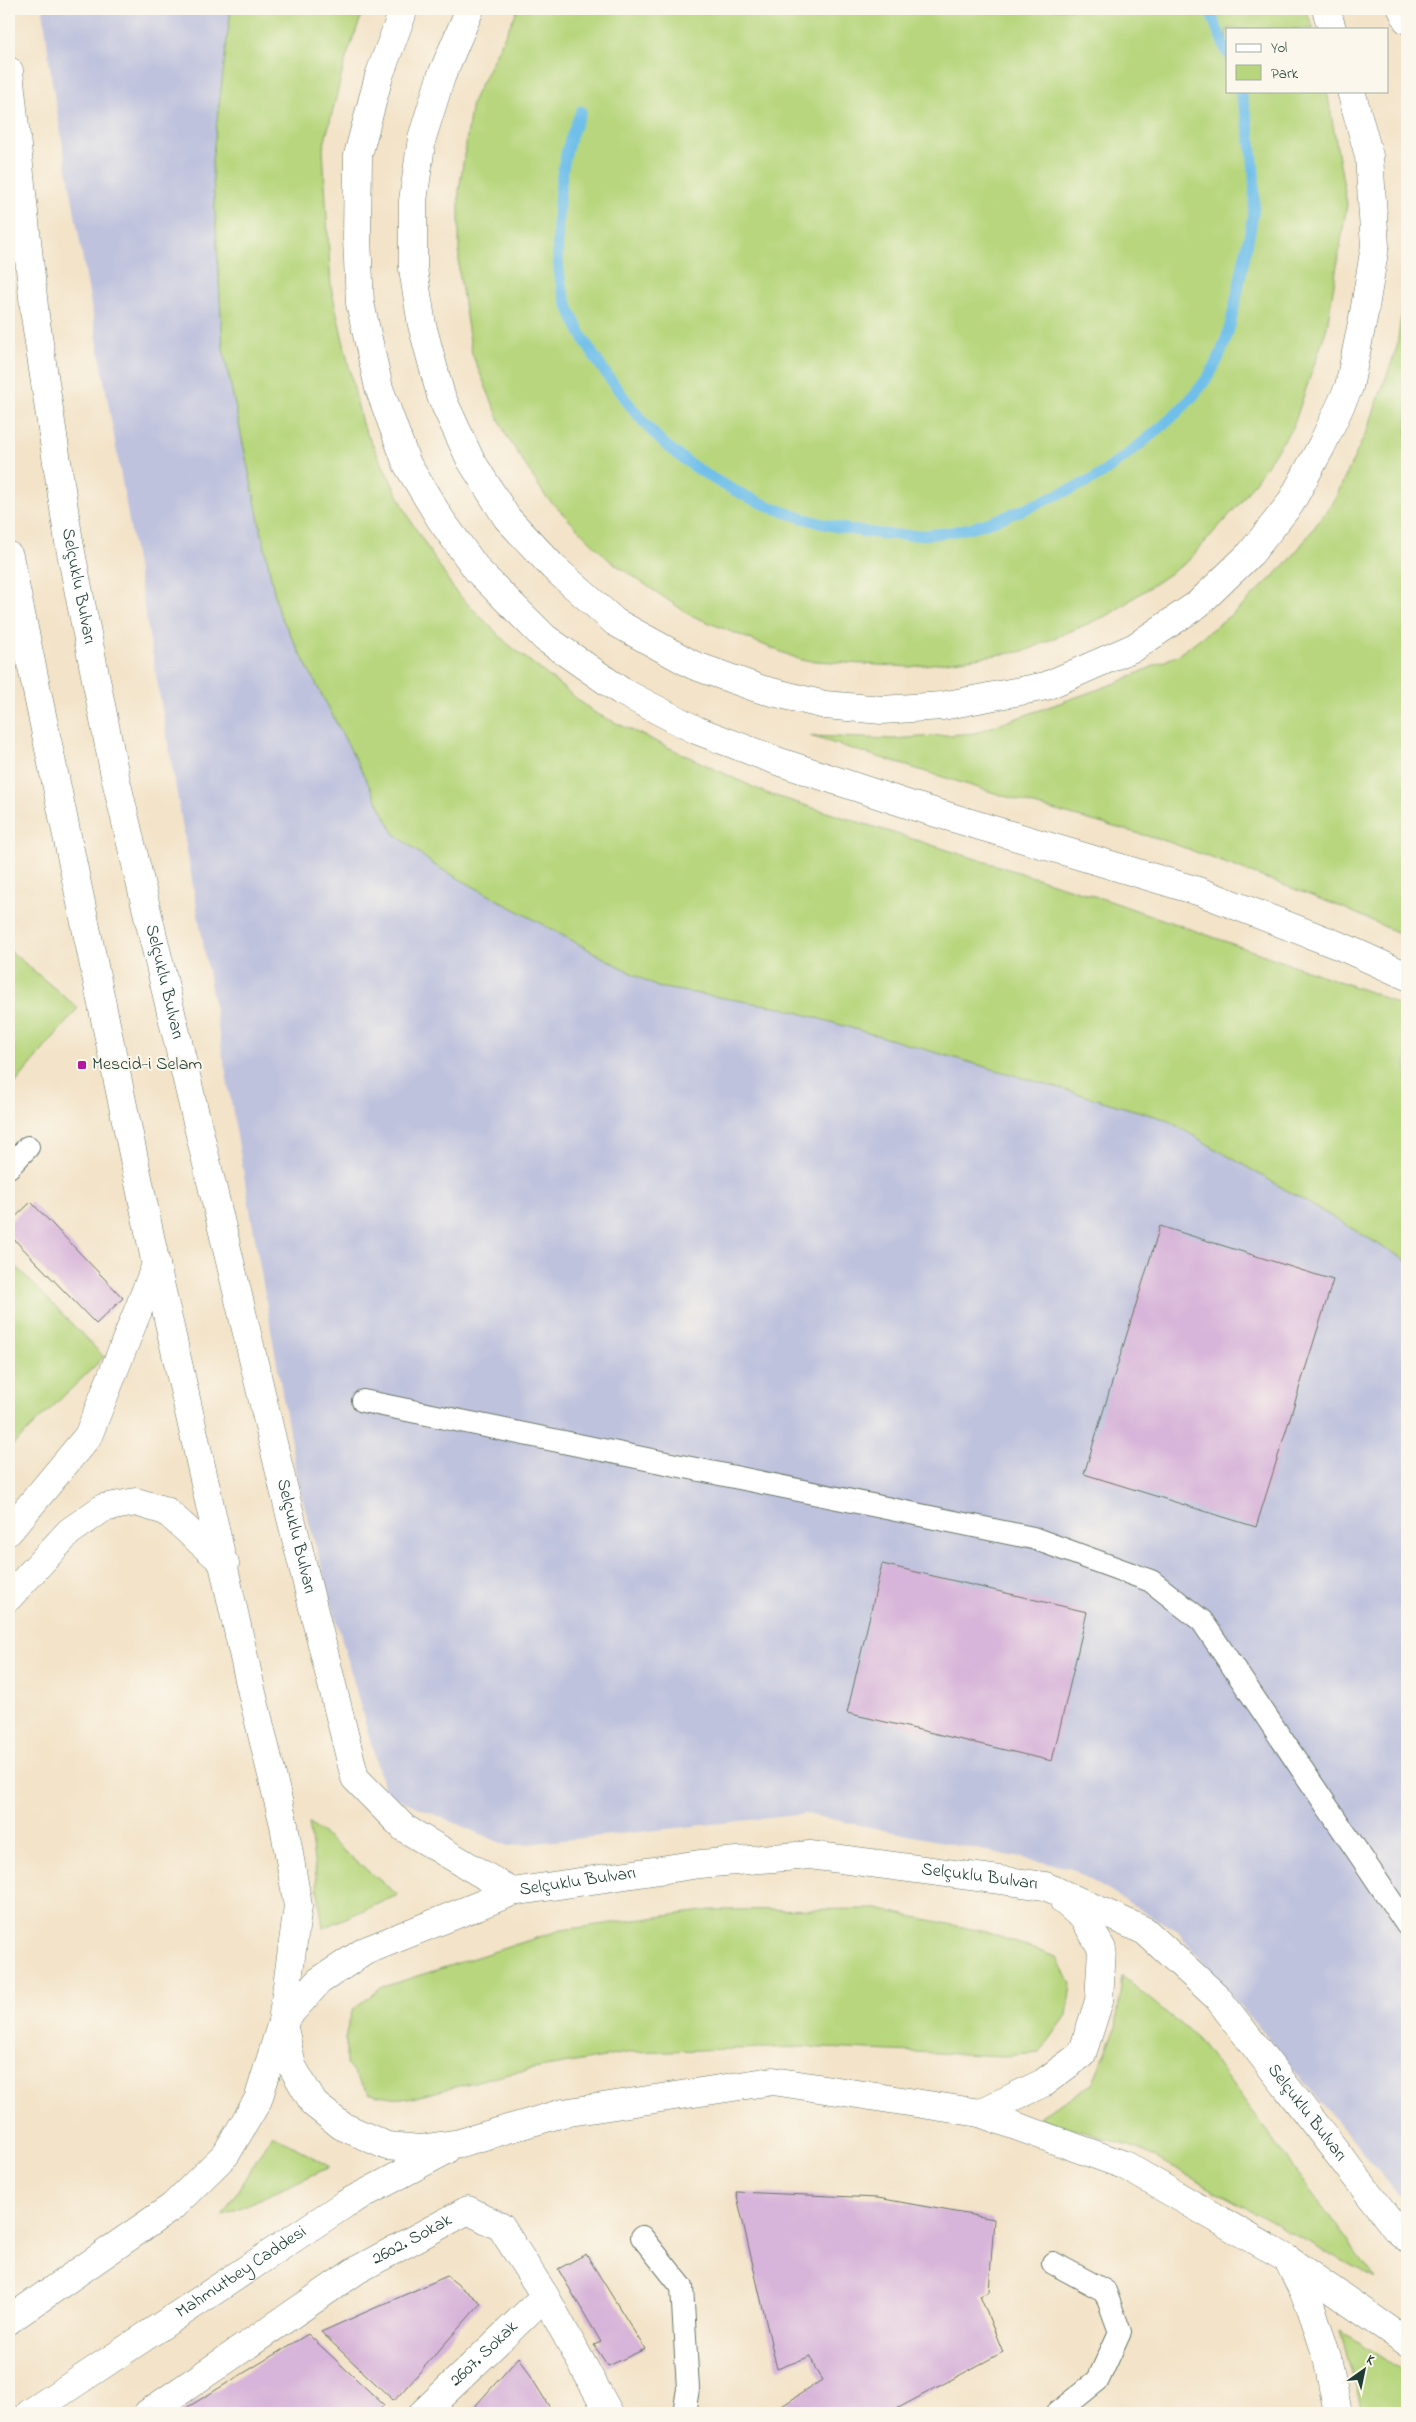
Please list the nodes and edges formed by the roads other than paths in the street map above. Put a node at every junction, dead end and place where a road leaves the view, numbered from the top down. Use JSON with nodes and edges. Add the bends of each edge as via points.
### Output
{"nodes":[{"id":1,"x":404,"y":9,"type":"edge"},
{"id":2,"x":470,"y":9,"type":"edge"},
{"id":3,"x":1326,"y":9,"type":"edge"},
{"id":4,"x":1402,"y":9,"type":"edge"},
{"id":5,"x":1407,"y":20,"type":"edge"},
{"id":6,"x":1332,"y":28,"type":"edge"},
{"id":7,"x":9,"y":71,"type":"edge"},
{"id":8,"x":1351,"y":92,"type":"edge"},
{"id":9,"x":9,"y":556,"type":"edge"},
{"id":10,"x":1407,"y":976,"type":"edge"},
{"id":11,"x":28,"y":1147,"type":"dead end"},
{"id":12,"x":9,"y":1167,"type":"edge"},
{"id":13,"x":156,"y":1265,"type":"junction"},
{"id":14,"x":363,"y":1401,"type":"dead end"},
{"id":15,"x":9,"y":1531,"type":"edge"},
{"id":16,"x":225,"y":1564,"type":"junction"},
{"id":17,"x":9,"y":1597,"type":"edge"},
{"id":18,"x":1045,"y":1886,"type":"junction"},
{"id":19,"x":512,"y":1892,"type":"junction"},
{"id":20,"x":1407,"y":1925,"type":"edge"},
{"id":21,"x":282,"y":2022,"type":"junction"},
{"id":22,"x":980,"y":2113,"type":"junction"},
{"id":23,"x":460,"y":2143,"type":"junction"},
{"id":24,"x":642,"y":2237,"type":"dead end"},
{"id":25,"x":1407,"y":2238,"type":"edge"},
{"id":26,"x":1287,"y":2259,"type":"junction"},
{"id":27,"x":1053,"y":2263,"type":"dead end"},
{"id":28,"x":545,"y":2296,"type":"junction"},
{"id":29,"x":9,"y":2320,"type":"edge"},
{"id":30,"x":1407,"y":2342,"type":"edge"},
{"id":31,"x":30,"y":2413,"type":"edge"},
{"id":32,"x":148,"y":2413,"type":"edge"},
{"id":33,"x":423,"y":2413,"type":"edge"},
{"id":34,"x":609,"y":2413,"type":"edge"},
{"id":35,"x":684,"y":2413,"type":"edge"},
{"id":36,"x":1057,"y":2413,"type":"edge"},
{"id":37,"x":1338,"y":2413,"type":"edge"}],
"edges":[{"from":1,"to":10,"type":"main road","via":[[379,76],[358,154],[360,303],[379,388],[407,464],[441,520],[478,571],[545,638],[621,691],[696,730],[910,805],[1201,892],[1345,948]]},
{"from":2,"to":8,"type":"main road","via":[[441,77],[422,138],[413,201],[413,269],[422,325],[441,396],[470,459],[507,518],[553,567],[615,622],[693,665],[760,689],[825,706],[882,710],[942,706],[1046,686],[1135,647],[1198,604],[1251,553],[1290,504],[1349,387],[1374,246],[1369,156]]},
{"from":3,"to":6,"type":"main road"},
{"from":4,"to":5,"type":"main road"},
{"from":7,"to":19,"type":"main road","name":"Selçuklu Bulvarı","via":[[35,316],[69,542],[114,776],[355,1778],[404,1828]]},
{"from":9,"to":13,"type":"main road"},
{"from":11,"to":12,"type":"lane"},
{"from":13,"to":15,"type":"main road","via":[[88,1436]]},
{"from":13,"to":16,"type":"main road"},
{"from":14,"to":20,"type":"lane","via":[[1033,1538],[1151,1581],[1202,1621]]},
{"from":16,"to":17,"type":"main road","via":[[166,1511],[136,1502],[103,1508],[69,1532]]},
{"from":16,"to":21,"type":"main road","via":[[284,1825],[298,1906]]},
{"from":18,"to":19,"type":"main road","name":"Selçuklu Bulvarı","via":[[810,1855],[700,1864]]},
{"from":18,"to":22,"type":"main road","via":[[1084,1918],[1102,1950],[1100,2001],[1082,2054],[1044,2083]]},
{"from":18,"to":25,"type":"main road","name":"Selçuklu Bulvarı","via":[[1145,1931],[1217,1997],[1396,2229]]},
{"from":19,"to":21,"type":"main road","via":[[365,1951],[320,1981]]},
{"from":21,"to":23,"type":"main road","via":[[292,2066],[314,2104],[342,2126],[387,2146],[420,2150]]},
{"from":21,"to":29,"type":"main road","via":[[258,2100],[226,2154],[172,2207]]},
{"from":22,"to":23,"type":"main road","via":[[773,2081],[563,2113]]},
{"from":22,"to":26,"type":"main road","via":[[1124,2165]]},
{"from":23,"to":31,"type":"main road","name":"Mahmutbey Caddesi","via":[[345,2204]]},
{"from":24,"to":35,"type":"lane","via":[[682,2287],[688,2389]]},
{"from":26,"to":30,"type":"main road"},
{"from":26,"to":37,"type":"main road","via":[[1311,2307],[1327,2357]]},
{"from":27,"to":36,"type":"lane","via":[[1105,2292],[1120,2332],[1098,2380]]},
{"from":28,"to":32,"type":"main road","name":"2602. Sokak","via":[[501,2226],[468,2210],[357,2270]]},
{"from":28,"to":33,"type":"main road","name":"2607. Sokak"},
{"from":28,"to":34,"type":"main road","name":"2602. Sokak"}]}
